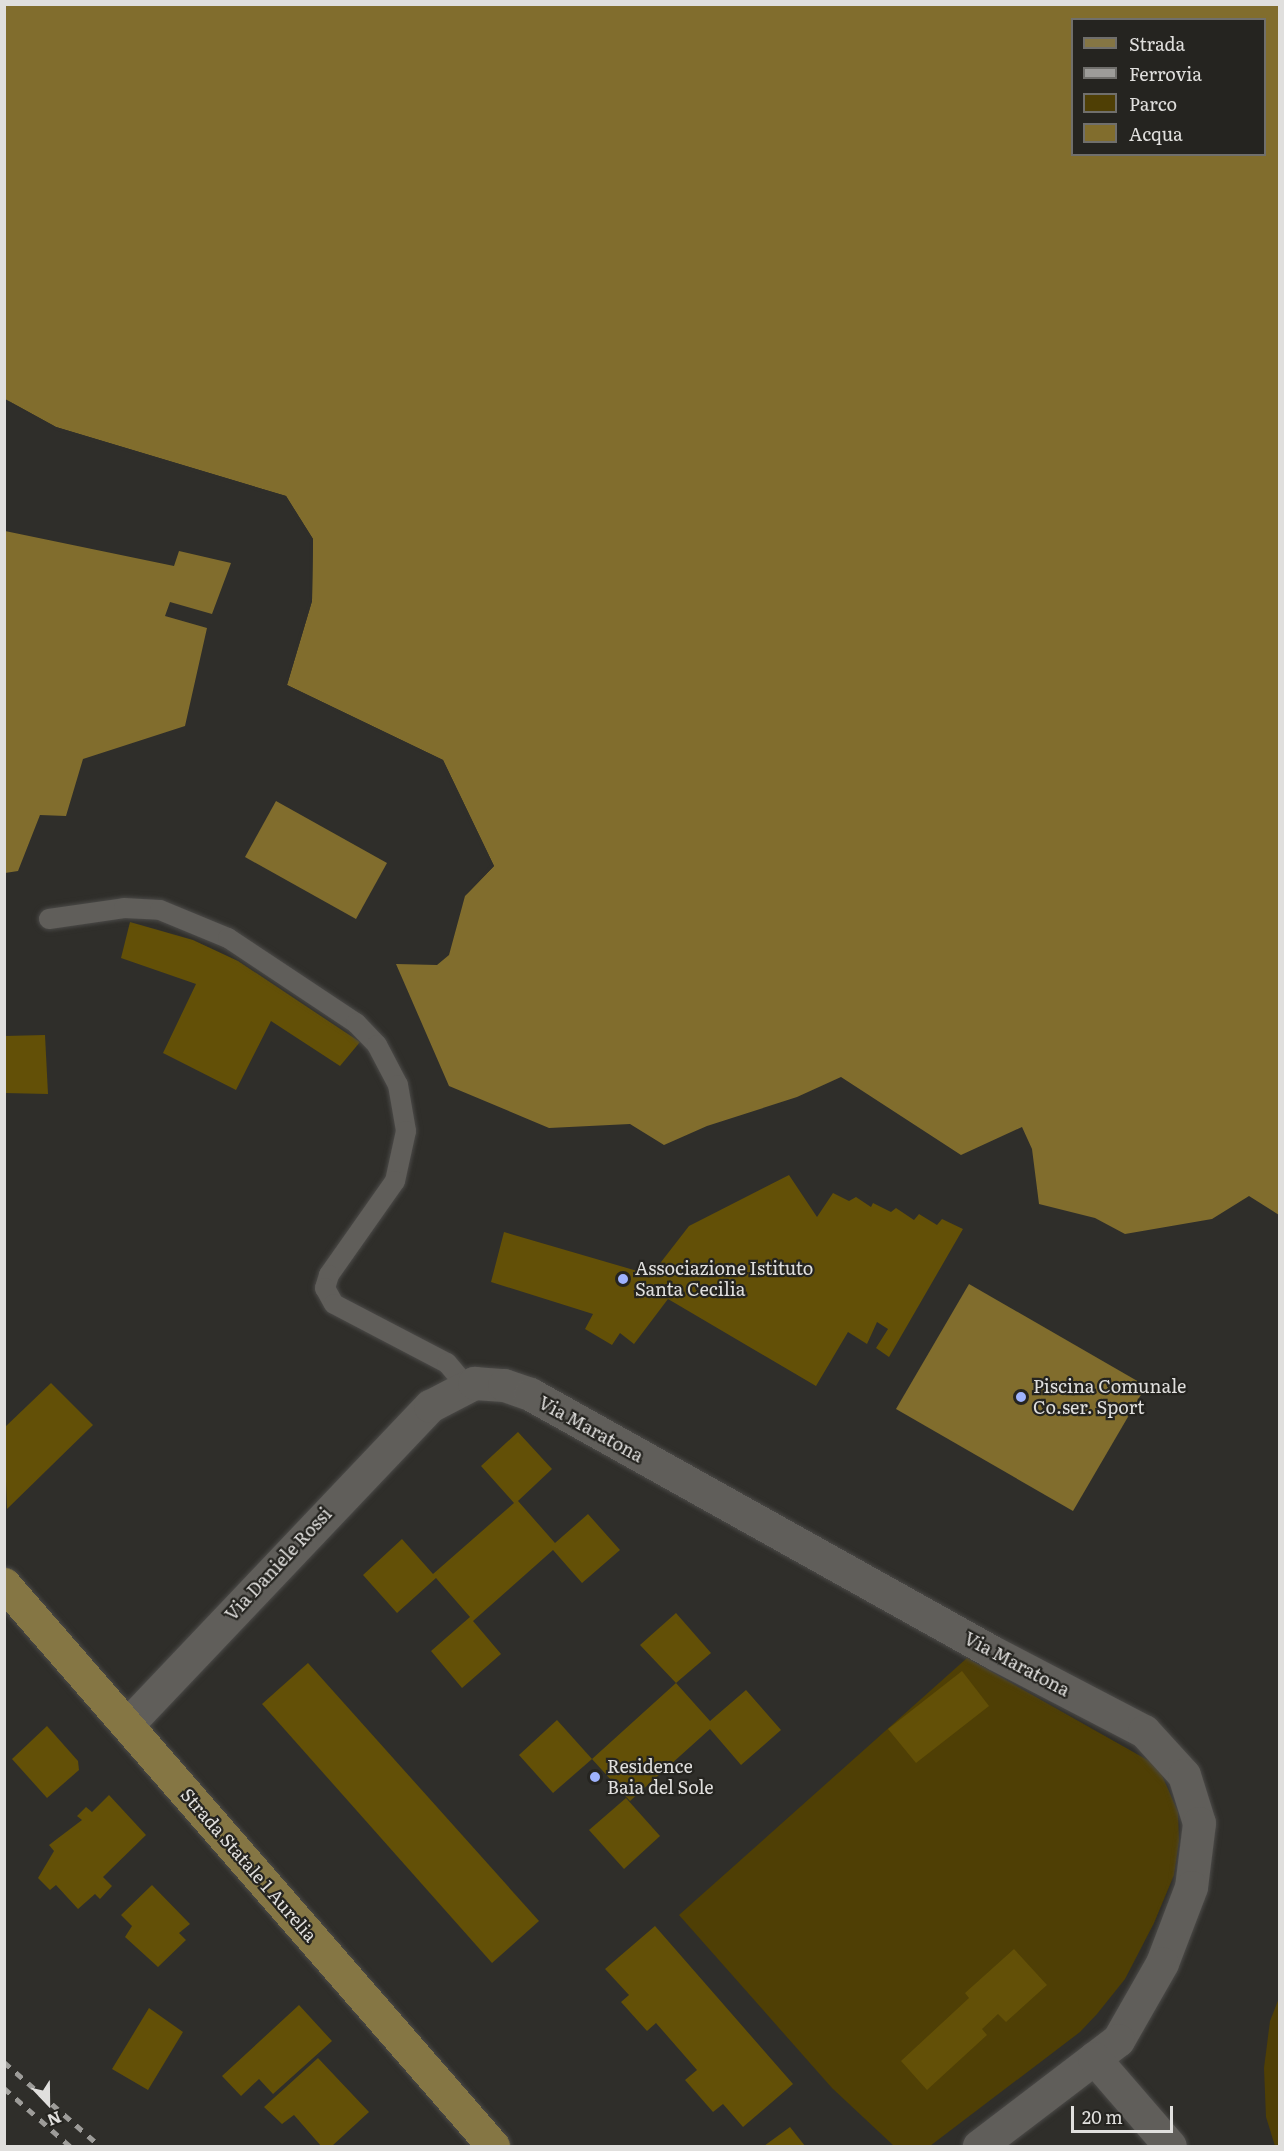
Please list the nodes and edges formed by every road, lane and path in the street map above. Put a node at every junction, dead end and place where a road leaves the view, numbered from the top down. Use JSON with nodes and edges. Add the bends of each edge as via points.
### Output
{"nodes":[{"id":1,"x":49,"y":919,"type":"dead end"},
{"id":2,"x":466,"y":1386,"type":"junction"},
{"id":3,"x":430,"y":1406,"type":"joint"},
{"id":4,"x":4,"y":1584,"type":"edge"},
{"id":5,"x":128,"y":1724,"type":"junction"},
{"id":6,"x":1094,"y":2058,"type":"junction"},
{"id":7,"x":493,"y":2146,"type":"edge"},
{"id":8,"x":979,"y":2146,"type":"edge"},
{"id":9,"x":1170,"y":2146,"type":"edge"}],
"edges":[{"from":1,"to":2,"type":"lane","via":[[124,908],[160,910],[228,938],[356,1023],[377,1045],[398,1085],[406,1131],[395,1181],[329,1275],[325,1288],[334,1304],[447,1363]]},
{"from":2,"to":3,"type":"street","name":"Via Maratona"},
{"from":2,"to":6,"type":"street","name":"Via Maratona","via":[[490,1383],[530,1394],[994,1653],[1144,1731],[1184,1774],[1199,1823],[1191,1887],[1162,1963],[1118,2040]]},
{"from":3,"to":5,"type":"street","name":"Via Daniele Rossi"},
{"from":4,"to":5,"type":"main road","name":"Strada Statale 1 Aurelia"},
{"from":5,"to":7,"type":"main road","name":"Strada Statale 1 Aurelia"},
{"from":6,"to":8,"type":"street","name":"Via Maratona"},
{"from":6,"to":9,"type":"street"}]}
